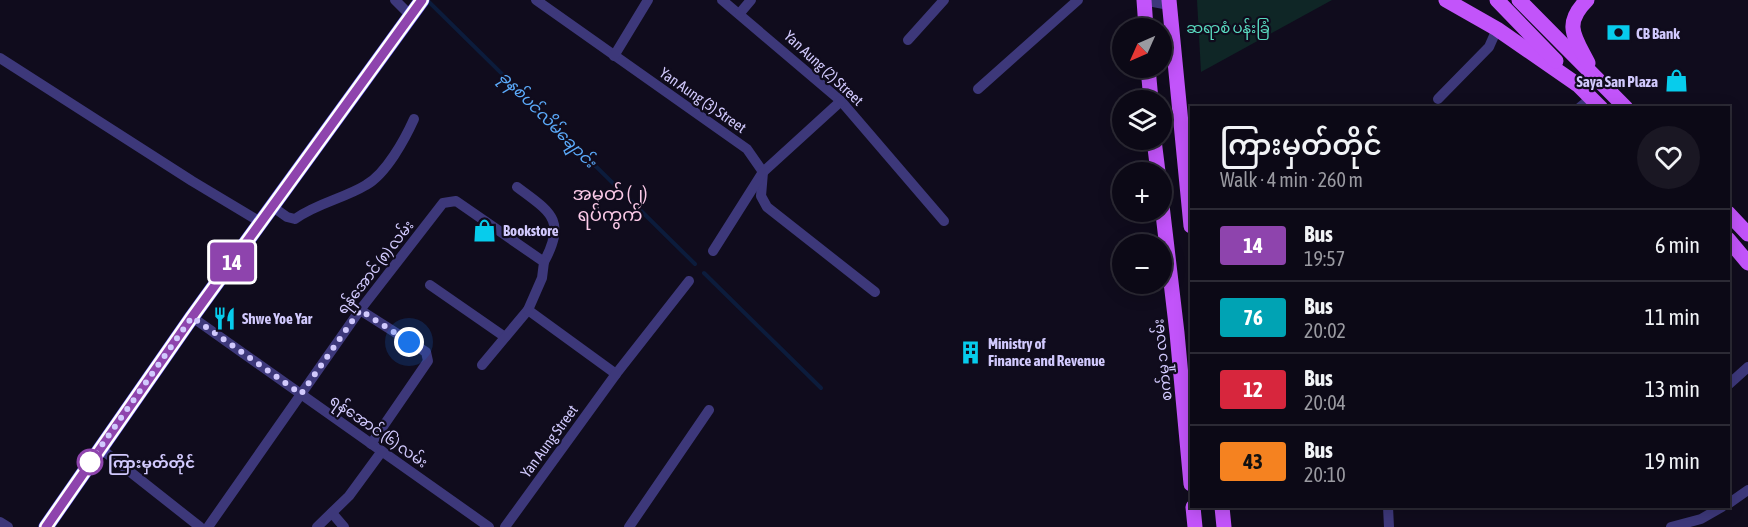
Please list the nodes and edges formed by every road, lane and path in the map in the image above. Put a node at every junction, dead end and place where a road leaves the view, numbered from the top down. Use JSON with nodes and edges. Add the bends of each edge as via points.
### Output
{"nodes":[{"id":1,"x":395,"y":0,"type":"edge"},
{"id":2,"x":422,"y":0,"type":"edge"},
{"id":3,"x":536,"y":0,"type":"edge"},
{"id":4,"x":648,"y":0,"type":"edge"},
{"id":5,"x":722,"y":0,"type":"edge"},
{"id":6,"x":751,"y":0,"type":"edge"},
{"id":7,"x":944,"y":0,"type":"edge"},
{"id":8,"x":1078,"y":0,"type":"edge"},
{"id":9,"x":1446,"y":0,"type":"edge"},
{"id":10,"x":1497,"y":0,"type":"edge"},
{"id":11,"x":1519,"y":0,"type":"edge"},
{"id":12,"x":1587,"y":0,"type":"edge"},
{"id":13,"x":1168,"y":3,"type":"edge"},
{"id":14,"x":1144,"y":9,"type":"edge"},
{"id":15,"x":740,"y":14,"type":"junction"},
{"id":16,"x":411,"y":16,"type":"junction"},
{"id":17,"x":1497,"y":29,"type":"junction"},
{"id":18,"x":908,"y":40,"type":"dead end"},
{"id":19,"x":614,"y":56,"type":"junction"},
{"id":20,"x":0,"y":58,"type":"edge"},
{"id":21,"x":1596,"y":79,"type":"junction"},
{"id":22,"x":1578,"y":85,"type":"junction"},
{"id":23,"x":978,"y":89,"type":"dead end"},
{"id":24,"x":1438,"y":99,"type":"dead end"},
{"id":25,"x":841,"y":101,"type":"junction"},
{"id":26,"x":1590,"y":105,"type":"edge"},
{"id":27,"x":1624,"y":106,"type":"edge"},
{"id":28,"x":414,"y":119,"type":"dead end"},
{"id":29,"x":763,"y":172,"type":"junction"},
{"id":30,"x":517,"y":187,"type":"dead end"},
{"id":31,"x":273,"y":207,"type":"junction"},
{"id":32,"x":1730,"y":215,"type":"edge"},
{"id":33,"x":1190,"y":218,"type":"edge"},
{"id":34,"x":944,"y":221,"type":"dead end"},
{"id":35,"x":262,"y":222,"type":"junction"},
{"id":36,"x":1164,"y":222,"type":"edge"},
{"id":37,"x":1747,"y":230,"type":"edge"},
{"id":38,"x":1730,"y":239,"type":"edge"},
{"id":39,"x":1730,"y":241,"type":"edge"},
{"id":40,"x":713,"y":250,"type":"dead end"},
{"id":41,"x":544,"y":262,"type":"junction"},
{"id":42,"x":1748,"y":263,"type":"edge"},
{"id":43,"x":689,"y":281,"type":"dead end"},
{"id":44,"x":430,"y":285,"type":"dead end"},
{"id":45,"x":875,"y":292,"type":"dead end"},
{"id":46,"x":360,"y":310,"type":"junction"},
{"id":47,"x":528,"y":310,"type":"junction"},
{"id":48,"x":192,"y":317,"type":"junction"},
{"id":49,"x":505,"y":337,"type":"junction"},
{"id":50,"x":482,"y":365,"type":"dead end"},
{"id":51,"x":1748,"y":367,"type":"edge"},
{"id":52,"x":616,"y":374,"type":"junction"},
{"id":53,"x":1186,"y":377,"type":"edge"},
{"id":54,"x":1730,"y":383,"type":"edge"},
{"id":55,"x":301,"y":394,"type":"junction"},
{"id":56,"x":709,"y":410,"type":"dead end"},
{"id":57,"x":371,"y":444,"type":"junction"},
{"id":58,"x":100,"y":448,"type":"junction"},
{"id":59,"x":381,"y":451,"type":"junction"},
{"id":60,"x":1190,"y":463,"type":"edge"},
{"id":61,"x":1748,"y":490,"type":"edge"},
{"id":62,"x":1730,"y":503,"type":"edge"},
{"id":63,"x":1193,"y":508,"type":"edge"},
{"id":64,"x":1222,"y":508,"type":"edge"},
{"id":65,"x":1388,"y":508,"type":"edge"},
{"id":66,"x":1720,"y":508,"type":"edge"},
{"id":67,"x":332,"y":513,"type":"junction"},
{"id":68,"x":0,"y":522,"type":"edge"},
{"id":69,"x":8,"y":527,"type":"edge"},
{"id":70,"x":46,"y":527,"type":"edge"},
{"id":71,"x":200,"y":527,"type":"edge"},
{"id":72,"x":208,"y":527,"type":"edge"},
{"id":73,"x":317,"y":527,"type":"edge"},
{"id":74,"x":344,"y":527,"type":"edge"},
{"id":75,"x":489,"y":527,"type":"edge"},
{"id":76,"x":505,"y":527,"type":"edge"},
{"id":77,"x":629,"y":527,"type":"edge"},
{"id":78,"x":1195,"y":527,"type":"edge"},
{"id":79,"x":1224,"y":527,"type":"edge"},
{"id":80,"x":1389,"y":527,"type":"edge"},
{"id":81,"x":1671,"y":527,"type":"edge"}],
"edges":[{"from":1,"to":16,"type":"street"},
{"from":2,"to":16,"type":"main road"},
{"from":3,"to":19,"type":"street","name":"Yan Aung (3) Street"},
{"from":4,"to":19,"type":"street"},
{"from":5,"to":15,"type":"street","name":"Yan Aung (2) Street"},
{"from":6,"to":15,"type":"street"},
{"from":7,"to":18,"type":"street"},
{"from":8,"to":23,"type":"street"},
{"from":9,"to":17,"type":"main road"},
{"from":10,"to":22,"type":"main road"},
{"from":11,"to":21,"type":"main road"},
{"from":12,"to":21,"type":"main road","via":[[1572,22],[1576,40]]},
{"from":13,"to":14,"type":"street"},
{"from":13,"to":33,"type":"main road"},
{"from":15,"to":25,"type":"street","name":"Yan Aung (2) Street"},
{"from":16,"to":31,"type":"main road"},
{"from":17,"to":22,"type":"main road"},
{"from":17,"to":24,"type":"street","via":[[1489,47]]},
{"from":19,"to":29,"type":"street","name":"Yan Aung (3) Street","via":[[747,149]]},
{"from":20,"to":35,"type":"street"},
{"from":21,"to":27,"type":"main road"},
{"from":22,"to":26,"type":"main road"},
{"from":25,"to":29,"type":"street"},
{"from":25,"to":34,"type":"street","name":"Yan Aung (2) Street"},
{"from":28,"to":31,"type":"street","via":[[404,142],[368,185],[307,210],[295,219]]},
{"from":29,"to":40,"type":"street"},
{"from":29,"to":45,"type":"street","via":[[761,196],[767,207]]},
{"from":30,"to":41,"type":"street","via":[[549,211],[555,225],[553,244]]},
{"from":31,"to":35,"type":"main road"},
{"from":32,"to":37,"type":"main road"},
{"from":35,"to":48,"type":"main road"},
{"from":36,"to":53,"type":"main road","name":"စက်မှု ၁ လမ်း"},
{"from":37,"to":38,"type":"main road"},
{"from":39,"to":42,"type":"main road"},
{"from":41,"to":46,"type":"street","name":"ရန်အောင် (၈) လမ်း","via":[[456,201],[443,203]]},
{"from":41,"to":47,"type":"street","via":[[542,278]]},
{"from":43,"to":52,"type":"street","name":"Yan Aung Street"},
{"from":44,"to":49,"type":"street"},
{"from":46,"to":55,"type":"street","name":"ရန်အောင် (၈) လမ်း"},
{"from":46,"to":57,"type":"street","via":[[428,357]]},
{"from":47,"to":49,"type":"street"},
{"from":47,"to":52,"type":"street"},
{"from":48,"to":55,"type":"street","name":"ရန်အောင် (၆) လမ်း"},
{"from":48,"to":58,"type":"main road"},
{"from":49,"to":50,"type":"street"},
{"from":51,"to":54,"type":"street"},
{"from":52,"to":76,"type":"street","name":"Yan Aung Street"},
{"from":53,"to":60,"type":"main road","name":"စက်မှု ၁ လမ်း"},
{"from":55,"to":57,"type":"street","name":"ရန်အောင် (၆) လမ်း"},
{"from":55,"to":72,"type":"street","name":"ရန်အောင် (၈) လမ်း"},
{"from":56,"to":77,"type":"street"},
{"from":57,"to":59,"type":"street","name":"ရန်အောင် (၆) လမ်း"},
{"from":58,"to":70,"type":"main road"},
{"from":58,"to":71,"type":"street"},
{"from":59,"to":67,"type":"street"},
{"from":59,"to":75,"type":"street","name":"ရန်အောင် (၆) လမ်း"},
{"from":61,"to":62,"type":"street"},
{"from":63,"to":78,"type":"main road"},
{"from":64,"to":79,"type":"main road"},
{"from":65,"to":80,"type":"street"},
{"from":66,"to":81,"type":"street","via":[[1701,519]]},
{"from":67,"to":73,"type":"street"},
{"from":67,"to":74,"type":"street"},
{"from":68,"to":69,"type":"street"}]}
